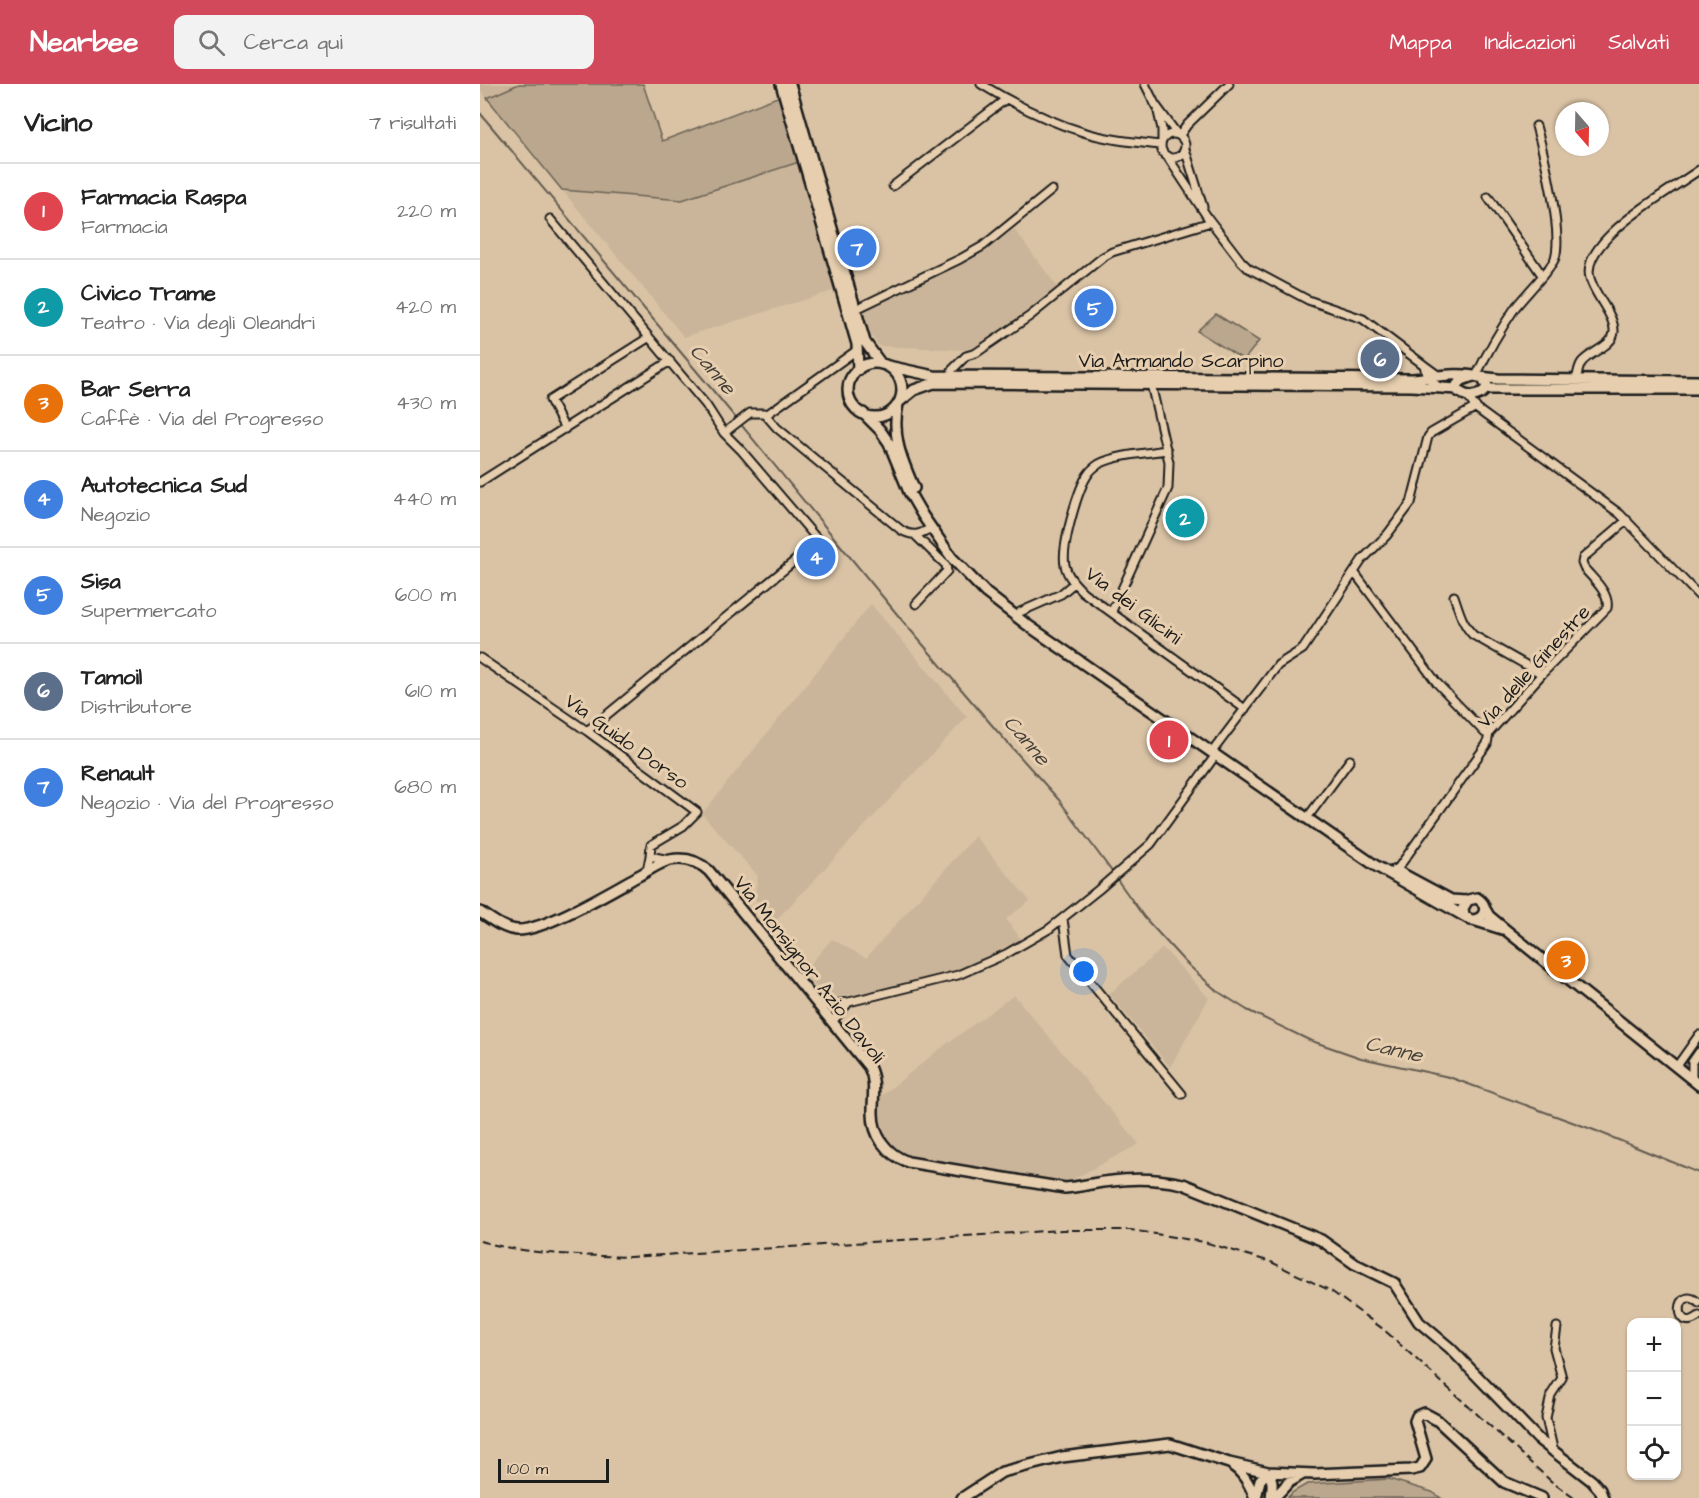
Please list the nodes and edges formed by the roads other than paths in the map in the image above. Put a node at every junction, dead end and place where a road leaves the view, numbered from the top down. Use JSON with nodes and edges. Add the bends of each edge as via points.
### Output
{"nodes":[{"id":1,"x":781,"y":84,"type":"edge"},
{"id":2,"x":790,"y":84,"type":"edge"},
{"id":3,"x":981,"y":84,"type":"edge"},
{"id":4,"x":1145,"y":84,"type":"edge"},
{"id":5,"x":1228,"y":84,"type":"edge"},
{"id":6,"x":1006,"y":99,"type":"junction"},
{"id":7,"x":1155,"y":104,"type":"junction"},
{"id":8,"x":1536,"y":126,"type":"dead end"},
{"id":9,"x":1178,"y":134,"type":"junction"},
{"id":10,"x":1162,"y":143,"type":"junction"},
{"id":11,"x":1185,"y":149,"type":"junction"},
{"id":12,"x":1167,"y":156,"type":"junction"},
{"id":13,"x":1699,"y":170,"type":"edge"},
{"id":14,"x":893,"y":186,"type":"dead end"},
{"id":15,"x":1052,"y":190,"type":"dead end"},
{"id":16,"x":1488,"y":197,"type":"dead end"},
{"id":17,"x":550,"y":219,"type":"dead end"},
{"id":18,"x":1209,"y":220,"type":"junction"},
{"id":19,"x":1542,"y":274,"type":"junction"},
{"id":20,"x":856,"y":309,"type":"junction"},
{"id":21,"x":648,"y":338,"type":"junction"},
{"id":22,"x":857,"y":350,"type":"junction"},
{"id":23,"x":670,"y":361,"type":"junction"},
{"id":24,"x":885,"y":365,"type":"junction"},
{"id":25,"x":1424,"y":365,"type":"junction"},
{"id":26,"x":858,"y":370,"type":"junction"},
{"id":27,"x":952,"y":376,"type":"junction"},
{"id":28,"x":1438,"y":376,"type":"junction"},
{"id":29,"x":1476,"y":376,"type":"junction"},
{"id":30,"x":1427,"y":378,"type":"junction"},
{"id":31,"x":1576,"y":380,"type":"junction"},
{"id":32,"x":1699,"y":381,"type":"edge"},
{"id":33,"x":1151,"y":384,"type":"junction"},
{"id":34,"x":1442,"y":389,"type":"junction"},
{"id":35,"x":1457,"y":389,"type":"junction"},
{"id":36,"x":1699,"y":389,"type":"edge"},
{"id":37,"x":1482,"y":392,"type":"junction"},
{"id":38,"x":1467,"y":396,"type":"junction"},
{"id":39,"x":899,"y":403,"type":"junction"},
{"id":40,"x":1476,"y":407,"type":"junction"},
{"id":41,"x":863,"y":413,"type":"junction"},
{"id":42,"x":766,"y":415,"type":"junction"},
{"id":43,"x":1488,"y":416,"type":"junction"},
{"id":44,"x":565,"y":429,"type":"junction"},
{"id":45,"x":724,"y":433,"type":"junction"},
{"id":46,"x":1167,"y":450,"type":"junction"},
{"id":47,"x":480,"y":482,"type":"edge"},
{"id":48,"x":1627,"y":520,"type":"junction"},
{"id":49,"x":931,"y":528,"type":"junction"},
{"id":50,"x":916,"y":536,"type":"junction"},
{"id":51,"x":819,"y":541,"type":"junction"},
{"id":52,"x":824,"y":547,"type":"dead end"},
{"id":53,"x":1354,"y":572,"type":"junction"},
{"id":54,"x":1074,"y":583,"type":"junction"},
{"id":55,"x":1454,"y":596,"type":"dead end"},
{"id":56,"x":1699,"y":596,"type":"edge"},
{"id":57,"x":916,"y":604,"type":"dead end"},
{"id":58,"x":1112,"y":611,"type":"junction"},
{"id":59,"x":1020,"y":612,"type":"junction"},
{"id":60,"x":480,"y":658,"type":"edge"},
{"id":61,"x":1542,"y":674,"type":"junction"},
{"id":62,"x":1245,"y":709,"type":"junction"},
{"id":63,"x":587,"y":731,"type":"junction"},
{"id":64,"x":1489,"y":734,"type":"junction"},
{"id":65,"x":1215,"y":752,"type":"junction"},
{"id":66,"x":1350,"y":760,"type":"dead end"},
{"id":67,"x":1310,"y":814,"type":"junction"},
{"id":68,"x":650,"y":856,"type":"junction"},
{"id":69,"x":669,"y":860,"type":"junction"},
{"id":70,"x":647,"y":871,"type":"junction"},
{"id":71,"x":1396,"y":871,"type":"junction"},
{"id":72,"x":1466,"y":901,"type":"junction"},
{"id":73,"x":1485,"y":909,"type":"junction"},
{"id":74,"x":480,"y":912,"type":"edge"},
{"id":75,"x":1464,"y":915,"type":"junction"},
{"id":76,"x":1063,"y":919,"type":"junction"},
{"id":77,"x":1473,"y":920,"type":"junction"},
{"id":78,"x":1507,"y":931,"type":"junction"},
{"id":79,"x":849,"y":1002,"type":"junction"},
{"id":80,"x":820,"y":1006,"type":"junction"},
{"id":81,"x":833,"y":1021,"type":"junction"},
{"id":82,"x":1699,"y":1035,"type":"edge"},
{"id":83,"x":1699,"y":1052,"type":"edge"},
{"id":84,"x":1677,"y":1066,"type":"junction"},
{"id":85,"x":1696,"y":1082,"type":"edge"},
{"id":86,"x":1182,"y":1094,"type":"dead end"},
{"id":87,"x":1698,"y":1300,"type":"edge"},
{"id":88,"x":1698,"y":1318,"type":"edge"},
{"id":89,"x":1557,"y":1327,"type":"dead end"},
{"id":90,"x":1554,"y":1453,"type":"junction"},
{"id":91,"x":1229,"y":1463,"type":"junction"},
{"id":92,"x":1268,"y":1472,"type":"junction"},
{"id":93,"x":1303,"y":1474,"type":"junction"},
{"id":94,"x":962,"y":1498,"type":"edge"},
{"id":95,"x":1256,"y":1498,"type":"edge"},
{"id":96,"x":1273,"y":1498,"type":"edge"},
{"id":97,"x":1542,"y":1498,"type":"edge"},
{"id":98,"x":1603,"y":1498,"type":"edge"}],
"edges":[{"from":1,"to":22,"type":"street"},
{"from":2,"to":20,"type":"street"},
{"from":3,"to":6,"type":"street"},
{"from":4,"to":7,"type":"street"},
{"from":5,"to":9,"type":"street"},
{"from":6,"to":10,"type":"street","via":[[1082,132]]},
{"from":6,"to":14,"type":"street"},
{"from":7,"to":9,"type":"street"},
{"from":7,"to":10,"type":"street"},
{"from":8,"to":19,"type":"street","via":[[1545,155],[1556,233],[1555,258]]},
{"from":9,"to":10,"type":"street","via":[[1166,136]]},
{"from":9,"to":11,"type":"street","via":[[1185,141]]},
{"from":10,"to":12,"type":"street"},
{"from":11,"to":12,"type":"street","via":[[1178,157]]},
{"from":11,"to":18,"type":"street"},
{"from":12,"to":18,"type":"street"},
{"from":13,"to":31,"type":"street","via":[[1625,220],[1594,255],[1589,278],[1613,324],[1614,335],[1580,365]]},
{"from":15,"to":20,"type":"street","via":[[983,246]]},
{"from":16,"to":19,"type":"street"},
{"from":17,"to":21,"type":"street"},
{"from":18,"to":25,"type":"street","via":[[1248,268],[1308,300],[1363,319]]},
{"from":18,"to":27,"type":"street","via":[[1103,257],[1030,316],[966,356],[952,370]]},
{"from":19,"to":29,"type":"street","via":[[1503,327]]},
{"from":20,"to":24,"type":"street","via":[[865,342]]},
{"from":21,"to":23,"type":"street"},
{"from":21,"to":44,"type":"street","via":[[550,400]]},
{"from":22,"to":26,"type":"street"},
{"from":22,"to":42,"type":"street"},
{"from":23,"to":44,"type":"street"},
{"from":23,"to":45,"type":"street"},
{"from":24,"to":26,"type":"street","via":[[873,363]]},
{"from":24,"to":27,"type":"street","name":"Via Armando Scarpino"},
{"from":24,"to":39,"type":"street","via":[[895,371],[902,386]]},
{"from":25,"to":28,"type":"street"},
{"from":25,"to":30,"type":"street"},
{"from":26,"to":41,"type":"street","via":[[852,376],[849,393]]},
{"from":27,"to":30,"type":"street","name":"Via Armando Scarpino"},
{"from":28,"to":29,"type":"street","name":"Via Armando Scarpino"},
{"from":28,"to":30,"type":"street","name":"Via Armando Scarpino"},
{"from":29,"to":31,"type":"street","name":"Via Armando Scarpino"},
{"from":29,"to":35,"type":"street","via":[[1462,380]]},
{"from":29,"to":37,"type":"street","via":[[1485,381]]},
{"from":30,"to":34,"type":"street"},
{"from":31,"to":32,"type":"street","name":"Via Armando Scarpino"},
{"from":33,"to":34,"type":"street","name":"Via Armando Scarpino"},
{"from":33,"to":39,"type":"street","name":"Via Armando Scarpino","via":[[934,383],[914,390]]},
{"from":33,"to":46,"type":"street"},
{"from":34,"to":35,"type":"street","name":"Via Armando Scarpino"},
{"from":35,"to":38,"type":"street"},
{"from":36,"to":37,"type":"street"},
{"from":37,"to":38,"type":"street"},
{"from":37,"to":43,"type":"street","via":[[1482,408]]},
{"from":38,"to":40,"type":"street"},
{"from":39,"to":41,"type":"street","via":[[886,414]]},
{"from":39,"to":59,"type":"street","via":[[896,441],[914,489],[973,572]]},
{"from":40,"to":43,"type":"street"},
{"from":40,"to":53,"type":"street","via":[[1428,437],[1411,503]]},
{"from":41,"to":49,"type":"street","via":[[889,443],[909,492]]},
{"from":42,"to":45,"type":"street","via":[[750,413]]},
{"from":42,"to":50,"type":"street","via":[[901,530]]},
{"from":43,"to":48,"type":"street"},
{"from":44,"to":47,"type":"street"},
{"from":45,"to":51,"type":"street"},
{"from":46,"to":54,"type":"street","name":"Via dei Glicini","via":[[1110,460],[1089,472],[1064,552],[1065,565]]},
{"from":46,"to":58,"type":"street","via":[[1168,488]]},
{"from":48,"to":56,"type":"street"},
{"from":48,"to":61,"type":"street","name":"Via delle Ginestre","via":[[1583,558],[1584,568],[1605,594],[1607,608]]},
{"from":49,"to":50,"type":"street"},
{"from":49,"to":65,"type":"street","via":[[968,576],[1005,609]]},
{"from":50,"to":57,"type":"street","via":[[946,565],[947,572]]},
{"from":51,"to":52,"type":"street"},
{"from":51,"to":63,"type":"street"},
{"from":53,"to":62,"type":"street","via":[[1303,649],[1278,665]]},
{"from":53,"to":64,"type":"street","via":[[1437,683]]},
{"from":54,"to":58,"type":"street","name":"Via dei Glicini"},
{"from":54,"to":59,"type":"street","via":[[1061,594]]},
{"from":55,"to":61,"type":"street","via":[[1473,635]]},
{"from":58,"to":62,"type":"street","name":"Via dei Glicini"},
{"from":59,"to":65,"type":"street"},
{"from":60,"to":63,"type":"street","name":"Via Guido Dorso"},
{"from":61,"to":64,"type":"street","name":"Via delle Ginestre"},
{"from":62,"to":65,"type":"street"},
{"from":63,"to":68,"type":"street","name":"Via Guido Dorso","via":[[697,812],[683,826],[651,845]]},
{"from":64,"to":71,"type":"street","name":"Via delle Ginestre","via":[[1487,744]]},
{"from":65,"to":67,"type":"street"},
{"from":65,"to":75,"type":"street","via":[[1376,866]]},
{"from":65,"to":76,"type":"street","via":[[1151,844]]},
{"from":66,"to":67,"type":"street"},
{"from":67,"to":71,"type":"street"},
{"from":68,"to":69,"type":"street"},
{"from":68,"to":70,"type":"street"},
{"from":69,"to":70,"type":"street"},
{"from":69,"to":80,"type":"street","name":"Via Monsignor Azio Davoli","via":[[692,860],[708,871]]},
{"from":70,"to":74,"type":"street","via":[[532,928],[515,930]]},
{"from":71,"to":72,"type":"street","via":[[1452,900]]},
{"from":72,"to":73,"type":"street","via":[[1477,898]]},
{"from":72,"to":75,"type":"street"},
{"from":73,"to":77,"type":"street","via":[[1480,918]]},
{"from":73,"to":78,"type":"street"},
{"from":75,"to":77,"type":"street"},
{"from":76,"to":79,"type":"street","via":[[1006,954],[958,975]]},
{"from":76,"to":86,"type":"street","via":[[1068,954]]},
{"from":77,"to":78,"type":"street"},
{"from":78,"to":84,"type":"street"},
{"from":79,"to":80,"type":"street"},
{"from":79,"to":81,"type":"street"},
{"from":80,"to":81,"type":"street","name":"Via Monsignor Azio Davoli"},
{"from":81,"to":90,"type":"street","name":"Via Monsignor Azio Davoli","via":[[873,1074],[873,1121],[884,1146],[894,1156],[908,1162],[1065,1188],[1161,1179],[1183,1184],[1321,1240],[1355,1264],[1394,1283],[1419,1322]]},
{"from":82,"to":84,"type":"street"},
{"from":83,"to":85,"type":"street","via":[[1692,1062]]},
{"from":84,"to":85,"type":"street"},
{"from":87,"to":88,"type":"street","via":[[1682,1302],[1680,1312],[1687,1319]]},
{"from":89,"to":90,"type":"street","via":[[1554,1348],[1563,1378],[1551,1395],[1546,1418]]},
{"from":90,"to":98,"type":"street","name":"Via Monsignor Azio Davoli","via":[[1592,1481]]},
{"from":91,"to":92,"type":"street"},
{"from":91,"to":94,"type":"street","via":[[1170,1444],[1062,1457],[1002,1472]]},
{"from":91,"to":95,"type":"street","via":[[1240,1470]]},
{"from":92,"to":93,"type":"street"},
{"from":92,"to":95,"type":"street","via":[[1260,1480]]},
{"from":92,"to":96,"type":"street"},
{"from":93,"to":96,"type":"street"},
{"from":93,"to":97,"type":"street","via":[[1420,1468],[1426,1459],[1415,1421],[1424,1413],[1437,1420],[1504,1482]]}]}
